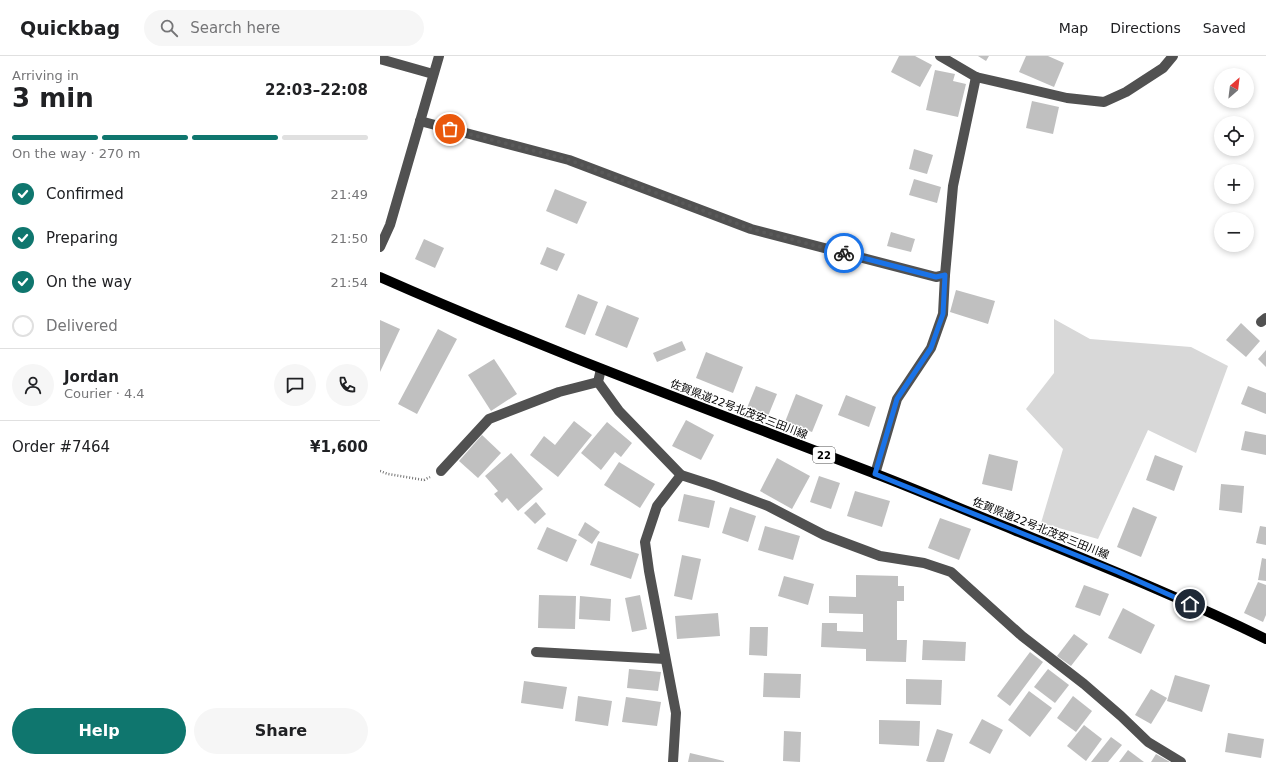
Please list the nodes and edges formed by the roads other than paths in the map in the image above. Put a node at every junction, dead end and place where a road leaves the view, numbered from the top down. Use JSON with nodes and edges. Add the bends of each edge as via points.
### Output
{"nodes":[{"id":1,"x":439,"y":56,"type":"edge"},
{"id":2,"x":940,"y":56,"type":"edge"},
{"id":3,"x":1173,"y":56,"type":"edge"},
{"id":4,"x":380,"y":60,"type":"edge"},
{"id":5,"x":434,"y":74,"type":"junction"},
{"id":6,"x":976,"y":77,"type":"junction"},
{"id":7,"x":420,"y":121,"type":"junction"},
{"id":8,"x":380,"y":247,"type":"edge"},
{"id":9,"x":945,"y":275,"type":"junction"},
{"id":10,"x":380,"y":277,"type":"edge"},
{"id":11,"x":601,"y":369,"type":"junction"},
{"id":12,"x":598,"y":382,"type":"junction"},
{"id":13,"x":441,"y":471,"type":"road end"},
{"id":14,"x":875,"y":474,"type":"junction"},
{"id":15,"x":681,"y":475,"type":"junction"},
{"id":16,"x":1266,"y":639,"type":"edge"},
{"id":17,"x":536,"y":652,"type":"dead end"},
{"id":18,"x":666,"y":659,"type":"junction"},
{"id":19,"x":674,"y":762,"type":"edge"},
{"id":20,"x":1181,"y":762,"type":"edge"}],
"edges":[{"from":1,"to":5,"type":"street"},
{"from":2,"to":6,"type":"street"},
{"from":3,"to":6,"type":"street","via":[[1164,68],[1126,92],[1104,102],[1068,98]]},
{"from":4,"to":5,"type":"street"},
{"from":5,"to":7,"type":"street"},
{"from":6,"to":9,"type":"street","via":[[953,186]]},
{"from":7,"to":8,"type":"street","via":[[390,225]]},
{"from":7,"to":9,"type":"street","via":[[569,160],[751,229],[936,277]]},
{"from":9,"to":14,"type":"street","via":[[943,314],[931,348],[897,399]]},
{"from":10,"to":11,"type":"main road","name":"佐賀県道22号北茂安三田川線","number":"22"},
{"from":11,"to":12,"type":"street"},
{"from":11,"to":14,"type":"main road","name":"佐賀県道22号北茂安三田川線","number":"22"},
{"from":12,"to":13,"type":"street","via":[[559,392],[490,419]]},
{"from":12,"to":15,"type":"street","via":[[619,411]]},
{"from":14,"to":16,"type":"main road","name":"佐賀県道22号北茂安三田川線","number":"22","via":[[1118,572]]},
{"from":15,"to":18,"type":"street","via":[[657,506],[646,542],[649,572]]},
{"from":15,"to":20,"type":"street","via":[[768,506],[824,535],[880,556],[924,563],[951,572],[1022,636],[1084,684],[1148,742]]},
{"from":17,"to":18,"type":"street"},
{"from":18,"to":19,"type":"street","via":[[676,712]]}]}
